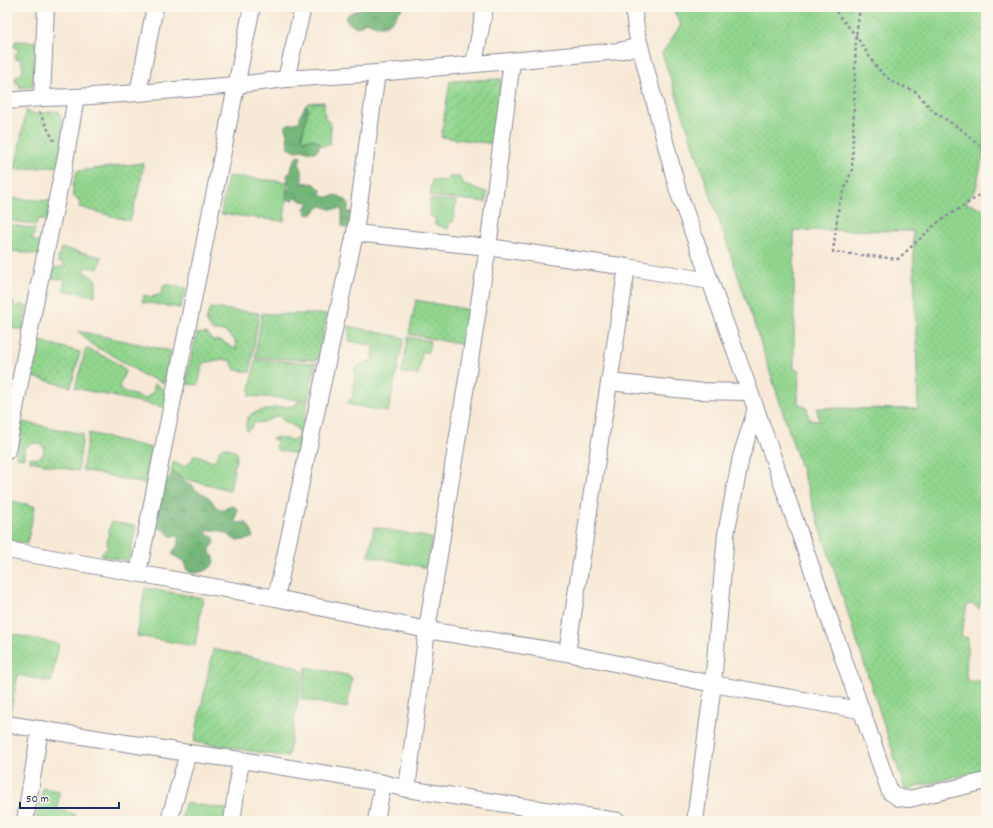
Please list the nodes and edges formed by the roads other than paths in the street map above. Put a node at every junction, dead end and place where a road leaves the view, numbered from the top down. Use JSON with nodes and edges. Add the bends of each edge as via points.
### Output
{"nodes":[{"id":1,"x":46,"y":7,"type":"edge"},
{"id":2,"x":155,"y":7,"type":"edge"},
{"id":3,"x":252,"y":7,"type":"edge"},
{"id":4,"x":303,"y":7,"type":"edge"},
{"id":5,"x":485,"y":7,"type":"edge"},
{"id":6,"x":633,"y":7,"type":"edge"},
{"id":7,"x":640,"y":46,"type":"junction"},
{"id":8,"x":512,"y":61,"type":"junction"},
{"id":9,"x":474,"y":64,"type":"junction"},
{"id":10,"x":377,"y":73,"type":"junction"},
{"id":11,"x":286,"y":79,"type":"junction"},
{"id":12,"x":236,"y":85,"type":"junction"},
{"id":13,"x":138,"y":93,"type":"junction"},
{"id":14,"x":76,"y":97,"type":"junction"},
{"id":15,"x":37,"y":98,"type":"junction"},
{"id":16,"x":7,"y":101,"type":"edge"},
{"id":17,"x":355,"y":233,"type":"junction"},
{"id":18,"x":488,"y":247,"type":"junction"},
{"id":19,"x":627,"y":267,"type":"junction"},
{"id":20,"x":710,"y":281,"type":"junction"},
{"id":21,"x":609,"y":382,"type":"junction"},
{"id":22,"x":749,"y":392,"type":"junction"},
{"id":23,"x":756,"y":408,"type":"junction"},
{"id":24,"x":7,"y":451,"type":"edge"},
{"id":25,"x":7,"y":550,"type":"edge"},
{"id":26,"x":138,"y":573,"type":"junction"},
{"id":27,"x":276,"y":598,"type":"junction"},
{"id":28,"x":427,"y":630,"type":"junction"},
{"id":29,"x":567,"y":653,"type":"junction"},
{"id":30,"x":713,"y":684,"type":"junction"},
{"id":31,"x":860,"y":710,"type":"junction"},
{"id":32,"x":7,"y":724,"type":"edge"},
{"id":33,"x":40,"y":729,"type":"junction"},
{"id":34,"x":188,"y":753,"type":"junction"},
{"id":35,"x":241,"y":760,"type":"junction"},
{"id":36,"x":986,"y":781,"type":"edge"},
{"id":37,"x":383,"y":783,"type":"junction"},
{"id":38,"x":407,"y":789,"type":"junction"},
{"id":39,"x":25,"y":821,"type":"edge"},
{"id":40,"x":169,"y":821,"type":"edge"},
{"id":41,"x":232,"y":821,"type":"edge"},
{"id":42,"x":376,"y":821,"type":"edge"},
{"id":43,"x":618,"y":821,"type":"edge"},
{"id":44,"x":695,"y":821,"type":"edge"}],
"edges":[{"from":1,"to":15,"type":"street"},
{"from":2,"to":13,"type":"street"},
{"from":3,"to":12,"type":"street"},
{"from":4,"to":11,"type":"street"},
{"from":5,"to":9,"type":"street"},
{"from":6,"to":7,"type":"street"},
{"from":7,"to":8,"type":"street"},
{"from":7,"to":20,"type":"street","via":[[678,191]]},
{"from":8,"to":9,"type":"street"},
{"from":8,"to":18,"type":"street"},
{"from":9,"to":10,"type":"street"},
{"from":10,"to":11,"type":"street"},
{"from":10,"to":17,"type":"street"},
{"from":11,"to":12,"type":"street"},
{"from":12,"to":13,"type":"street"},
{"from":12,"to":26,"type":"street"},
{"from":13,"to":14,"type":"street"},
{"from":14,"to":15,"type":"street"},
{"from":14,"to":24,"type":"street"},
{"from":15,"to":16,"type":"street"},
{"from":17,"to":18,"type":"street"},
{"from":17,"to":27,"type":"street"},
{"from":18,"to":19,"type":"street"},
{"from":18,"to":28,"type":"street"},
{"from":19,"to":20,"type":"street"},
{"from":19,"to":21,"type":"street"},
{"from":20,"to":22,"type":"street"},
{"from":21,"to":22,"type":"street","via":[[696,391]]},
{"from":21,"to":29,"type":"street"},
{"from":22,"to":23,"type":"street"},
{"from":23,"to":30,"type":"street","via":[[741,457],[726,534]]},
{"from":23,"to":31,"type":"street"},
{"from":25,"to":26,"type":"street"},
{"from":26,"to":27,"type":"street"},
{"from":27,"to":28,"type":"street"},
{"from":28,"to":29,"type":"street"},
{"from":28,"to":38,"type":"street"},
{"from":29,"to":30,"type":"street"},
{"from":30,"to":31,"type":"street"},
{"from":30,"to":44,"type":"street"},
{"from":31,"to":36,"type":"street","via":[[890,792],[899,798],[909,799]]},
{"from":32,"to":33,"type":"street"},
{"from":33,"to":34,"type":"street"},
{"from":33,"to":39,"type":"street"},
{"from":34,"to":35,"type":"street"},
{"from":34,"to":40,"type":"street"},
{"from":35,"to":37,"type":"street"},
{"from":35,"to":41,"type":"street"},
{"from":37,"to":38,"type":"street"},
{"from":37,"to":42,"type":"street"},
{"from":38,"to":43,"type":"street"}]}
